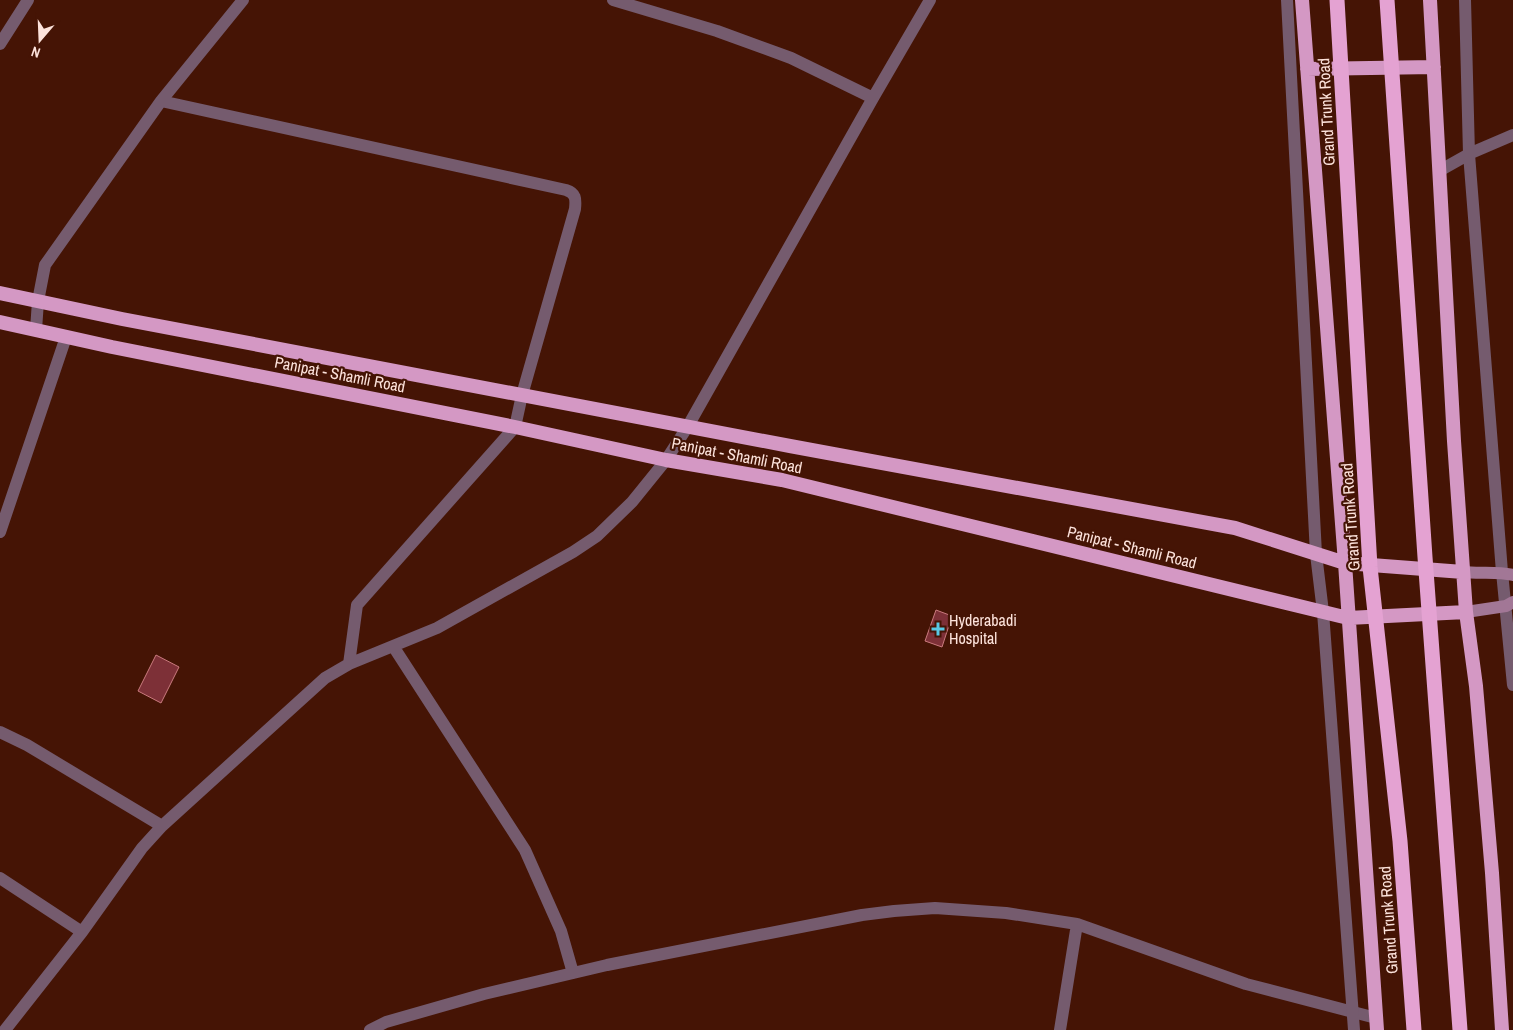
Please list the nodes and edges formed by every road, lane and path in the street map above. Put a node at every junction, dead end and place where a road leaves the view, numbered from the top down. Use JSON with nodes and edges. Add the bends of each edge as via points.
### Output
{"nodes":[{"id":1,"x":28,"y":0,"type":"edge"},
{"id":2,"x":243,"y":0,"type":"edge"},
{"id":3,"x":613,"y":0,"type":"edge"},
{"id":4,"x":930,"y":0,"type":"edge"},
{"id":5,"x":1287,"y":0,"type":"edge"},
{"id":6,"x":1302,"y":0,"type":"edge"},
{"id":7,"x":1338,"y":0,"type":"edge"},
{"id":8,"x":1387,"y":0,"type":"edge"},
{"id":9,"x":1430,"y":0,"type":"edge"},
{"id":10,"x":1465,"y":0,"type":"edge"},
{"id":11,"x":0,"y":44,"type":"edge"},
{"id":12,"x":1434,"y":67,"type":"junction"},
{"id":13,"x":1307,"y":69,"type":"junction"},
{"id":14,"x":872,"y":98,"type":"junction"},
{"id":15,"x":161,"y":101,"type":"junction"},
{"id":16,"x":1513,"y":135,"type":"edge"},
{"id":17,"x":1469,"y":154,"type":"junction"},
{"id":18,"x":1439,"y":171,"type":"junction"},
{"id":19,"x":0,"y":293,"type":"edge"},
{"id":20,"x":38,"y":301,"type":"junction"},
{"id":21,"x":0,"y":322,"type":"edge"},
{"id":22,"x":36,"y":330,"type":"junction"},
{"id":23,"x":66,"y":337,"type":"junction"},
{"id":24,"x":522,"y":395,"type":"junction"},
{"id":25,"x":688,"y":426,"type":"junction"},
{"id":26,"x":515,"y":427,"type":"junction"},
{"id":27,"x":666,"y":460,"type":"junction"},
{"id":28,"x":0,"y":532,"type":"edge"},
{"id":29,"x":1316,"y":554,"type":"junction"},
{"id":30,"x":1345,"y":563,"type":"junction"},
{"id":31,"x":1464,"y":572,"type":"junction"},
{"id":32,"x":1507,"y":574,"type":"edge"},
{"id":33,"x":1509,"y":604,"type":"edge"},
{"id":34,"x":1323,"y":612,"type":"junction"},
{"id":35,"x":1466,"y":612,"type":"junction"},
{"id":36,"x":1348,"y":618,"type":"junction"},
{"id":37,"x":393,"y":646,"type":"junction"},
{"id":38,"x":349,"y":664,"type":"junction"},
{"id":39,"x":1513,"y":685,"type":"edge"},
{"id":40,"x":0,"y":732,"type":"edge"},
{"id":41,"x":162,"y":826,"type":"junction"},
{"id":42,"x":0,"y":878,"type":"edge"},
{"id":43,"x":1077,"y":924,"type":"junction"},
{"id":44,"x":82,"y":932,"type":"junction"},
{"id":45,"x":573,"y":973,"type":"junction"},
{"id":46,"x":1353,"y":1012,"type":"junction"},
{"id":47,"x":1377,"y":1024,"type":"edge"},
{"id":48,"x":5,"y":1030,"type":"edge"},
{"id":49,"x":370,"y":1030,"type":"edge"},
{"id":50,"x":1060,"y":1030,"type":"edge"},
{"id":51,"x":1354,"y":1030,"type":"edge"},
{"id":52,"x":1414,"y":1030,"type":"edge"},
{"id":53,"x":1460,"y":1030,"type":"edge"},
{"id":54,"x":1502,"y":1030,"type":"edge"}],
"edges":[{"from":1,"to":11,"type":"street"},
{"from":2,"to":15,"type":"street"},
{"from":3,"to":14,"type":"street","via":[[717,31],[781,55]]},
{"from":4,"to":14,"type":"street"},
{"from":5,"to":29,"type":"street"},
{"from":6,"to":13,"type":"highway"},
{"from":7,"to":52,"type":"highway","name":"Grand Trunk Road","bridge":true,"via":[[1370,567],[1400,840]]},
{"from":8,"to":53,"type":"highway","bridge":true},
{"from":9,"to":12,"type":"highway"},
{"from":10,"to":17,"type":"street"},
{"from":12,"to":13,"type":"highway"},
{"from":12,"to":18,"type":"highway"},
{"from":13,"to":30,"type":"highway"},
{"from":14,"to":25,"type":"street"},
{"from":15,"to":20,"type":"street","via":[[45,265]]},
{"from":15,"to":24,"type":"street","via":[[571,192],[575,196],[575,209]]},
{"from":16,"to":17,"type":"street"},
{"from":17,"to":18,"type":"street"},
{"from":17,"to":32,"type":"street"},
{"from":18,"to":31,"type":"highway"},
{"from":19,"to":20,"type":"highway","name":"Panipat - Shamli Road"},
{"from":20,"to":22,"type":"street"},
{"from":20,"to":24,"type":"highway","name":"Panipat - Shamli Road"},
{"from":21,"to":22,"type":"highway","name":"Panipat - Shamli Road"},
{"from":22,"to":23,"type":"highway","name":"Panipat - Shamli Road"},
{"from":23,"to":26,"type":"highway","name":"Panipat - Shamli Road"},
{"from":23,"to":28,"type":"street"},
{"from":24,"to":25,"type":"highway","name":"Panipat - Shamli Road"},
{"from":24,"to":26,"type":"street"},
{"from":25,"to":27,"type":"street"},
{"from":25,"to":29,"type":"highway","name":"Panipat - Shamli Road","via":[[1235,528]]},
{"from":26,"to":27,"type":"highway","name":"Panipat - Shamli Road"},
{"from":26,"to":38,"type":"street","via":[[357,605]]},
{"from":27,"to":34,"type":"highway","name":"Panipat - Shamli Road","via":[[782,480]]},
{"from":27,"to":37,"type":"street","via":[[632,502],[597,536],[437,628]]},
{"from":29,"to":30,"type":"highway","name":"Panipat - Shamli Road"},
{"from":29,"to":34,"type":"street"},
{"from":30,"to":31,"type":"highway","name":"Panipat - Shamli Road"},
{"from":30,"to":36,"type":"highway"},
{"from":31,"to":32,"type":"main road"},
{"from":31,"to":35,"type":"highway"},
{"from":32,"to":33,"type":"street"},
{"from":33,"to":35,"type":"main road"},
{"from":33,"to":39,"type":"street"},
{"from":34,"to":36,"type":"highway","name":"Panipat - Shamli Road"},
{"from":34,"to":46,"type":"street"},
{"from":35,"to":36,"type":"highway","name":"Panipat - Shamli Road"},
{"from":35,"to":54,"type":"highway","via":[[1478,706]]},
{"from":36,"to":47,"type":"highway"},
{"from":37,"to":38,"type":"street"},
{"from":37,"to":45,"type":"street","via":[[525,850],[561,931]]},
{"from":38,"to":41,"type":"street","via":[[304,696]]},
{"from":40,"to":41,"type":"street"},
{"from":41,"to":44,"type":"street","via":[[142,848]]},
{"from":42,"to":44,"type":"street"},
{"from":43,"to":45,"type":"street","via":[[1006,913],[935,908],[894,911]]},
{"from":43,"to":46,"type":"street","via":[[1246,984]]},
{"from":43,"to":50,"type":"street"},
{"from":44,"to":48,"type":"street"},
{"from":45,"to":49,"type":"street","via":[[475,997],[386,1022]]},
{"from":46,"to":47,"type":"street"},
{"from":46,"to":51,"type":"street"}]}
